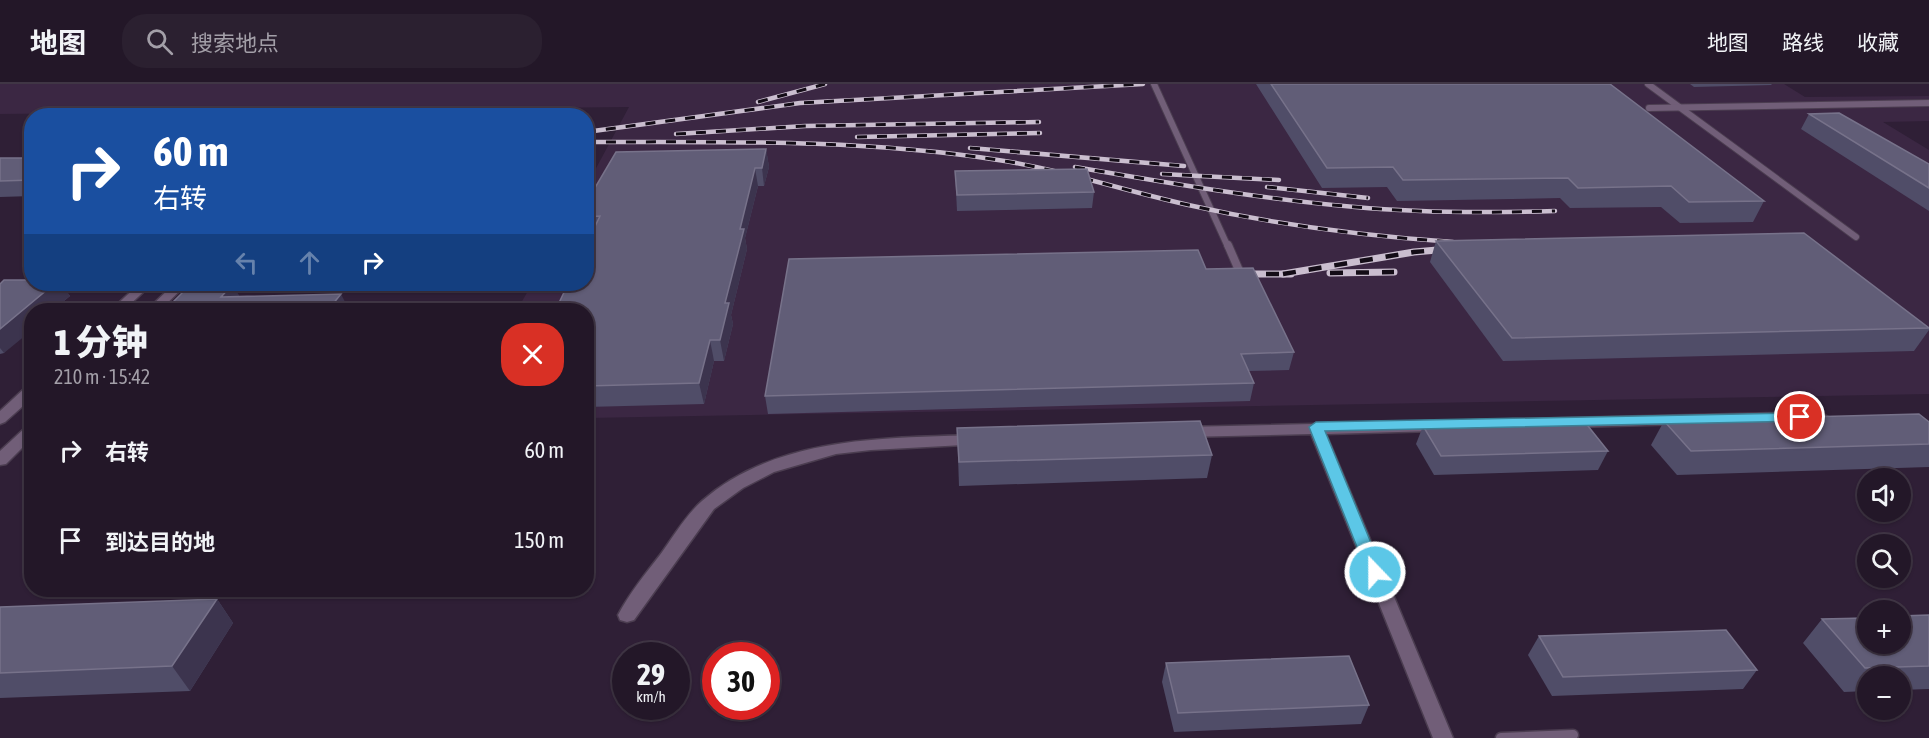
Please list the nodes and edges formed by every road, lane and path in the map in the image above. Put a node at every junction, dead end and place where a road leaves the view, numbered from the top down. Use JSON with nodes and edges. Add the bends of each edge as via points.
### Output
{"nodes":[{"id":1,"x":1154,"y":84,"type":"edge"},
{"id":2,"x":1647,"y":84,"type":"edge"},
{"id":3,"x":1929,"y":104,"type":"edge"},
{"id":4,"x":1679,"y":107,"type":"junction"},
{"id":5,"x":1649,"y":108,"type":"dead end"},
{"id":6,"x":1856,"y":237,"type":"dead end"},
{"id":7,"x":1238,"y":268,"type":"edge"},
{"id":8,"x":138,"y":291,"type":"edge"},
{"id":9,"x":173,"y":291,"type":"edge"},
{"id":10,"x":125,"y":303,"type":"edge"},
{"id":11,"x":161,"y":303,"type":"edge"},
{"id":12,"x":24,"y":402,"type":"edge"},
{"id":13,"x":1833,"y":417,"type":"edge"},
{"id":14,"x":0,"y":419,"type":"edge"},
{"id":15,"x":1316,"y":427,"type":"junction"},
{"id":16,"x":1164,"y":432,"type":"edge"},
{"id":17,"x":24,"y":437,"type":"edge"},
{"id":18,"x":988,"y":439,"type":"edge"},
{"id":19,"x":0,"y":460,"type":"edge"},
{"id":20,"x":627,"y":615,"type":"dead end"},
{"id":21,"x":1574,"y":735,"type":"dead end"},
{"id":22,"x":1443,"y":738,"type":"edge"},
{"id":23,"x":1501,"y":738,"type":"edge"}],
"edges":[{"from":1,"to":7,"type":"lane"},
{"from":2,"to":4,"type":"lane"},
{"from":3,"to":4,"type":"lane"},
{"from":4,"to":5,"type":"lane"},
{"from":4,"to":6,"type":"lane"},
{"from":8,"to":10,"type":"street"},
{"from":9,"to":11,"type":"street"},
{"from":12,"to":14,"type":"street"},
{"from":13,"to":15,"type":"street"},
{"from":15,"to":16,"type":"street"},
{"from":15,"to":22,"type":"street"},
{"from":17,"to":19,"type":"street"},
{"from":18,"to":20,"type":"street","via":[[883,443],[816,452],[761,470],[708,506]]},
{"from":21,"to":23,"type":"lane"}]}
